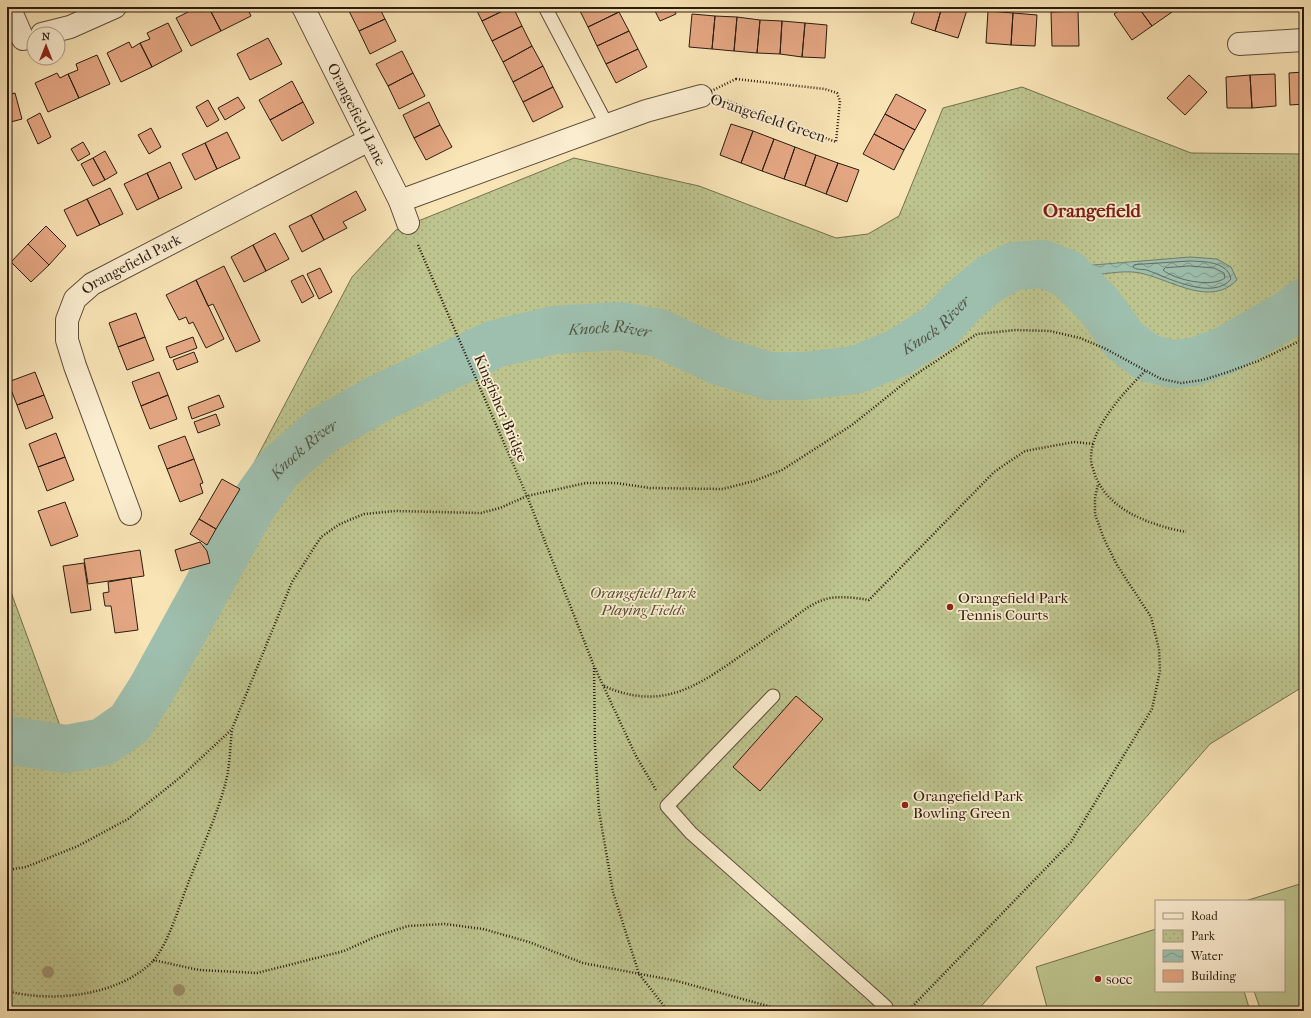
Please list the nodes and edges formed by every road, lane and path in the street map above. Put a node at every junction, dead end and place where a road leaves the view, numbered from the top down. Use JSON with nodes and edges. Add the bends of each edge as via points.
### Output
{"nodes":[{"id":1,"x":9,"y":7,"type":"edge"},
{"id":2,"x":115,"y":7,"type":"edge"},
{"id":3,"x":303,"y":7,"type":"edge"},
{"id":4,"x":545,"y":7,"type":"edge"},
{"id":5,"x":66,"y":29,"type":"edge"},
{"id":6,"x":26,"y":36,"type":"edge"},
{"id":7,"x":1304,"y":40,"type":"edge"},
{"id":8,"x":1239,"y":44,"type":"dead end"},
{"id":9,"x":701,"y":96,"type":"junction"},
{"id":10,"x":607,"y":125,"type":"junction"},
{"id":11,"x":369,"y":140,"type":"junction"},
{"id":12,"x":400,"y":201,"type":"junction"},
{"id":13,"x":408,"y":222,"type":"joint"},
{"id":14,"x":1304,"y":339,"type":"edge"},
{"id":15,"x":1145,"y":371,"type":"junction"},
{"id":16,"x":1094,"y":444,"type":"junction"},
{"id":17,"x":1098,"y":484,"type":"junction"},
{"id":18,"x":527,"y":496,"type":"junction"},
{"id":19,"x":130,"y":514,"type":"dead end"},
{"id":20,"x":1186,"y":532,"type":"dead end"},
{"id":21,"x":594,"y":666,"type":"junction"},
{"id":22,"x":604,"y":686,"type":"junction"},
{"id":23,"x":773,"y":696,"type":"dead end"},
{"id":24,"x":232,"y":729,"type":"junction"},
{"id":25,"x":667,"y":806,"type":"junction"},
{"id":26,"x":7,"y":870,"type":"edge"},
{"id":27,"x":153,"y":960,"type":"junction"},
{"id":28,"x":639,"y":974,"type":"junction"},
{"id":29,"x":7,"y":991,"type":"edge"},
{"id":30,"x":668,"y":1011,"type":"edge"},
{"id":31,"x":786,"y":1011,"type":"edge"},
{"id":32,"x":887,"y":1011,"type":"edge"},
{"id":33,"x":908,"y":1011,"type":"edge"}],
"edges":[{"from":1,"to":6,"type":"street"},
{"from":2,"to":5,"type":"street"},
{"from":3,"to":11,"type":"street","name":"Orangefield Lane"},
{"from":4,"to":10,"type":"lane"},
{"from":7,"to":8,"type":"street"},
{"from":9,"to":9,"type":"path","name":"Orangefield Green","via":[[736,79],[825,89],[837,93],[840,101],[836,142],[728,101]]},
{"from":9,"to":10,"type":"street","name":"Orangefield Green"},
{"from":10,"to":12,"type":"street","name":"Orangefield Green"},
{"from":11,"to":12,"type":"street","name":"Orangefield Lane"},
{"from":11,"to":19,"type":"street","name":"Orangefield Park","via":[[92,284],[75,300],[67,320],[67,340]]},
{"from":12,"to":13,"type":"street","name":"Orangefield Lane"},
{"from":13,"to":18,"type":"path","name":"Kingfisher Bridge"},
{"from":14,"to":15,"type":"path","via":[[1258,361],[1203,380],[1181,383],[1161,379]]},
{"from":15,"to":16,"type":"path","via":[[1108,413]]},
{"from":15,"to":18,"type":"path","via":[[1080,338],[1050,331],[1016,330],[977,334],[912,377],[852,425],[782,470],[754,481],[723,489],[650,488],[586,483]]},
{"from":16,"to":17,"type":"path","via":[[1090,461]]},
{"from":16,"to":22,"type":"path","via":[[1074,442],[1025,451],[994,472],[870,600],[830,598],[810,606],[691,688],[668,695],[644,697],[622,694]]},
{"from":17,"to":20,"type":"path","via":[[1122,510],[1161,527]]},
{"from":17,"to":33,"type":"path","via":[[1094,498],[1094,514],[1117,565],[1151,617],[1159,649],[1160,671],[1152,709],[1071,842]]},
{"from":18,"to":21,"type":"path","name":"Kingfisher Bridge"},
{"from":18,"to":24,"type":"path","via":[[481,513],[426,511],[364,514],[340,524],[321,537],[292,582]]},
{"from":21,"to":22,"type":"path","name":"Kingfisher Bridge"},
{"from":21,"to":28,"type":"path","via":[[599,811],[613,892]]},
{"from":22,"to":25,"type":"path","name":"Kingfisher Bridge","via":[[636,756]]},
{"from":23,"to":25,"type":"lane"},
{"from":24,"to":26,"type":"path","via":[[182,776],[128,819],[78,846],[26,867]]},
{"from":24,"to":27,"type":"path","via":[[226,781],[168,936]]},
{"from":25,"to":32,"type":"lane","via":[[691,833],[874,996]]},
{"from":27,"to":28,"type":"path","via":[[198,970],[257,973],[344,951],[408,926],[445,924],[483,929],[529,942],[583,963]]},
{"from":27,"to":29,"type":"path","via":[[134,976],[109,988],[67,996],[18,994]]},
{"from":28,"to":30,"type":"path"},
{"from":28,"to":31,"type":"path","via":[[677,981]]}]}
